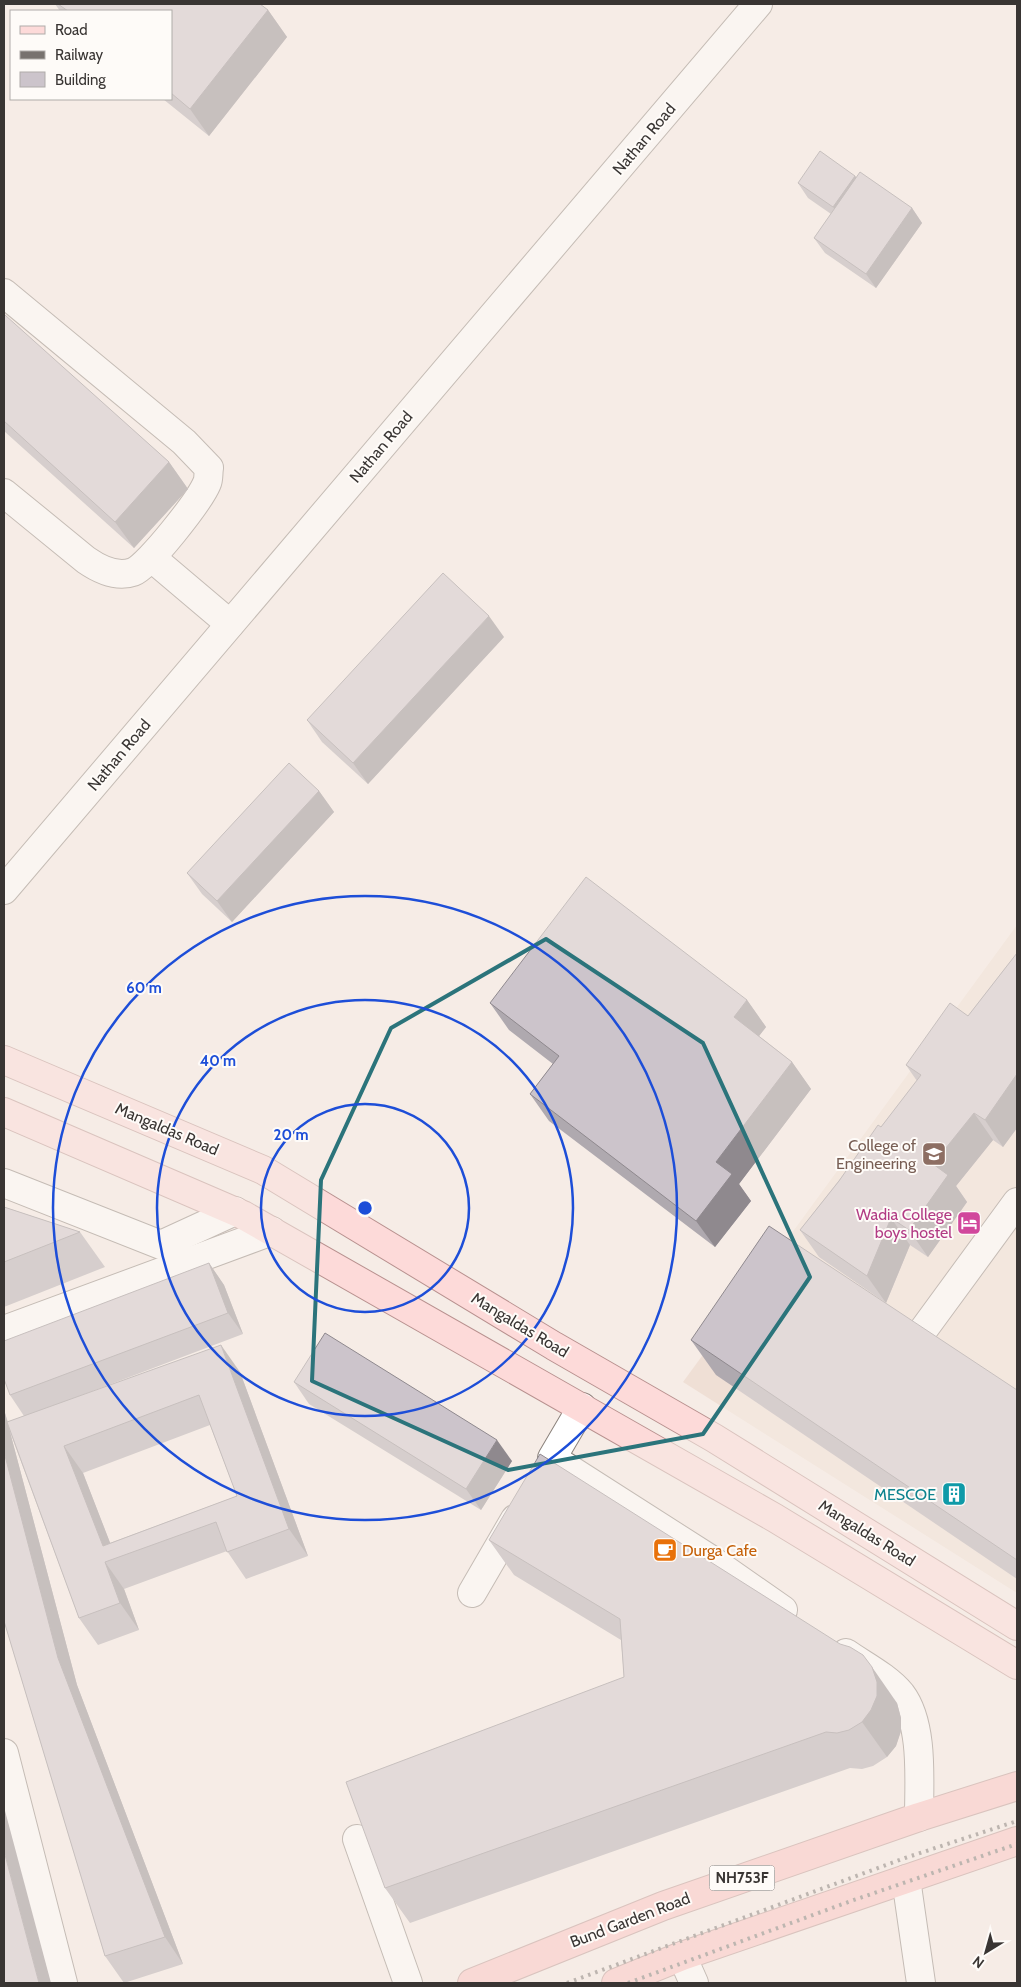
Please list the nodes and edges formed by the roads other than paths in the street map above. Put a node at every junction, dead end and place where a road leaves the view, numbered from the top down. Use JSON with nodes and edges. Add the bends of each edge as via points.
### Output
{"nodes":[{"id":1,"x":758,"y":4,"type":"edge"},
{"id":2,"x":4,"y":293,"type":"edge"},
{"id":3,"x":4,"y":493,"type":"edge"},
{"id":4,"x":152,"y":558,"type":"junction"},
{"id":5,"x":230,"y":624,"type":"junction"},
{"id":6,"x":4,"y":890,"type":"edge"},
{"id":7,"x":4,"y":1060,"type":"edge"},
{"id":8,"x":4,"y":1112,"type":"edge"},
{"id":9,"x":4,"y":1183,"type":"edge"},
{"id":10,"x":235,"y":1211,"type":"junction"},
{"id":11,"x":1012,"y":1219,"type":"edge"},
{"id":12,"x":272,"y":1231,"type":"junction"},
{"id":13,"x":924,"y":1328,"type":"edge"},
{"id":14,"x":4,"y":1330,"type":"edge"},
{"id":15,"x":582,"y":1407,"type":"junction"},
{"id":16,"x":527,"y":1500,"type":"edge"},
{"id":17,"x":472,"y":1593,"type":"dead end"},
{"id":18,"x":800,"y":1621,"type":"edge"},
{"id":19,"x":1017,"y":1626,"type":"edge"},
{"id":20,"x":824,"y":1638,"type":"edge"},
{"id":21,"x":1017,"y":1666,"type":"edge"},
{"id":22,"x":4,"y":1753,"type":"edge"},
{"id":23,"x":1017,"y":1786,"type":"edge"},
{"id":24,"x":919,"y":1818,"type":"junction"},
{"id":25,"x":357,"y":1839,"type":"edge"},
{"id":26,"x":1017,"y":1841,"type":"edge"},
{"id":27,"x":906,"y":1879,"type":"junction"},
{"id":28,"x":682,"y":1956,"type":"junction"},
{"id":29,"x":62,"y":1983,"type":"edge"},
{"id":30,"x":408,"y":1983,"type":"edge"},
{"id":31,"x":472,"y":1983,"type":"edge"},
{"id":32,"x":616,"y":1983,"type":"edge"},
{"id":33,"x":694,"y":1983,"type":"edge"},
{"id":34,"x":921,"y":1983,"type":"edge"}],
"edges":[{"from":1,"to":5,"type":"street","name":"Nathan Road"},
{"from":2,"to":4,"type":"street","via":[[184,442],[209,468],[207,482]]},
{"from":3,"to":4,"type":"street","via":[[100,569],[115,574],[133,572]]},
{"from":4,"to":5,"type":"street"},
{"from":5,"to":6,"type":"street","name":"Nathan Road"},
{"from":7,"to":19,"type":"main road","name":"Mangaldas Road","via":[[263,1170],[554,1346],[722,1443]]},
{"from":8,"to":10,"type":"main road"},
{"from":9,"to":10,"type":"street","via":[[162,1245]]},
{"from":10,"to":12,"type":"main road"},
{"from":11,"to":13,"type":"street"},
{"from":12,"to":14,"type":"street"},
{"from":12,"to":15,"type":"main road"},
{"from":15,"to":18,"type":"street","via":[[547,1466],[710,1559]]},
{"from":15,"to":21,"type":"main road","via":[[775,1518]]},
{"from":16,"to":17,"type":"street"},
{"from":20,"to":24,"type":"street","via":[[882,1677],[900,1694],[912,1713],[917,1745]]},
{"from":22,"to":29,"type":"street"},
{"from":23,"to":24,"type":"highway","name":"Bund Garden Road","number":"NH753F"},
{"from":24,"to":31,"type":"highway","name":"Bund Garden Road","number":"NH753F","via":[[663,1906]]},
{"from":25,"to":30,"type":"street"},
{"from":26,"to":27,"type":"highway"},
{"from":27,"to":28,"type":"highway"},
{"from":27,"to":34,"type":"street"},
{"from":28,"to":32,"type":"highway"},
{"from":28,"to":33,"type":"street"}]}
